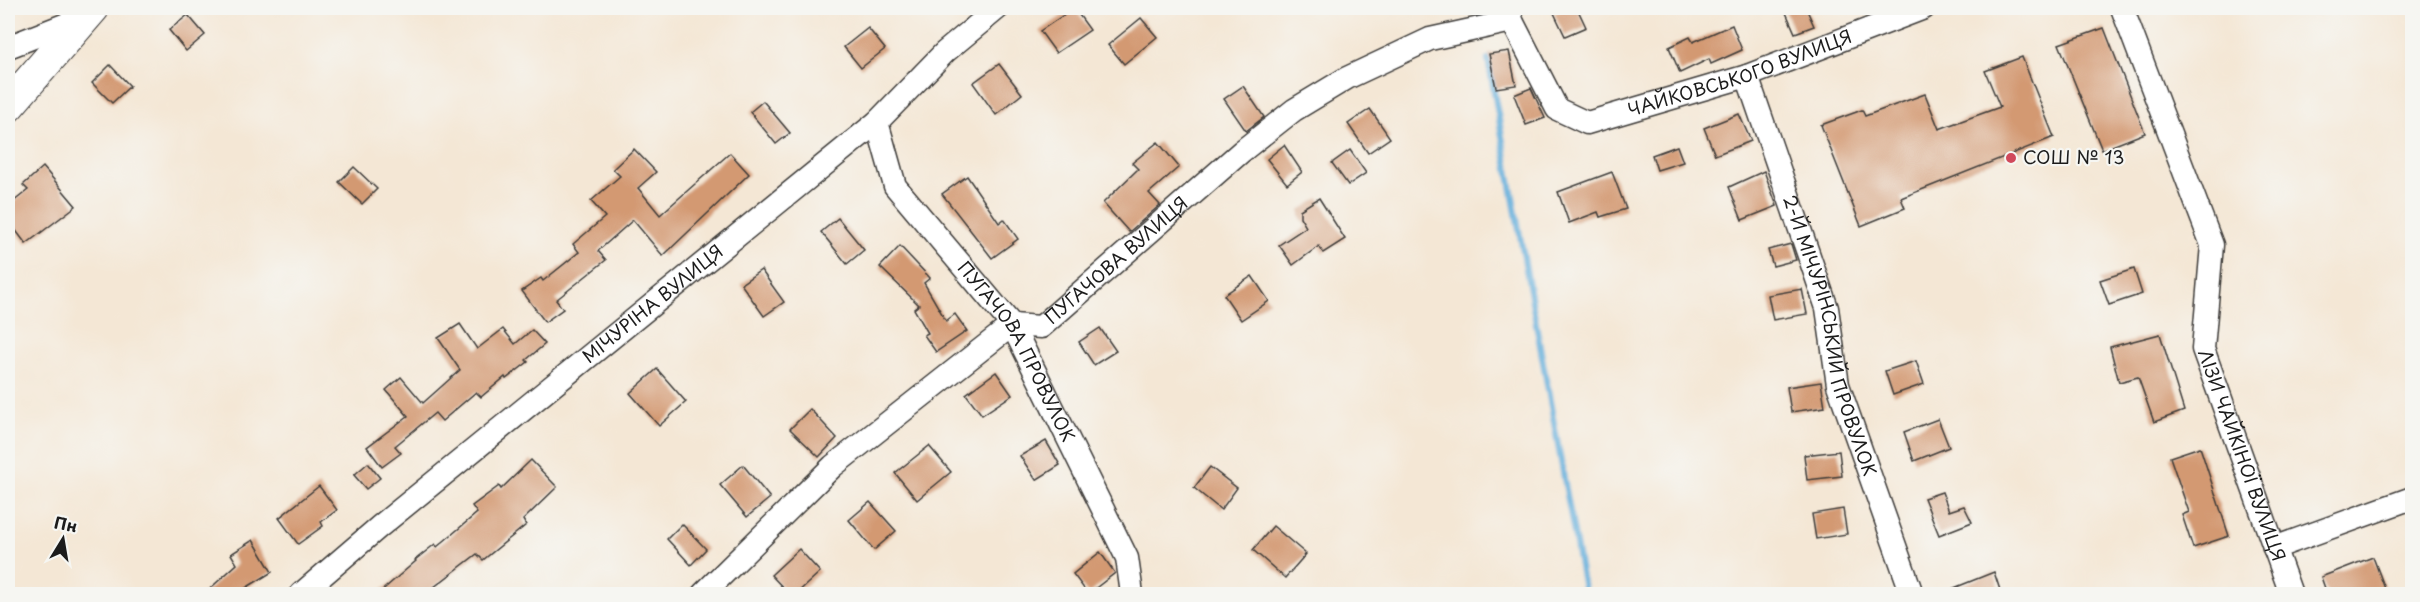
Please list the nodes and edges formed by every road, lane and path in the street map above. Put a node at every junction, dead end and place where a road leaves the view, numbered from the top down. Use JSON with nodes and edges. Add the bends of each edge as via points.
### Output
{"nodes":[{"id":1,"x":998,"y":8,"type":"edge"},
{"id":2,"x":1924,"y":8,"type":"edge"},
{"id":3,"x":2122,"y":8,"type":"edge"},
{"id":4,"x":90,"y":12,"type":"edge"},
{"id":5,"x":1511,"y":14,"type":"edge"},
{"id":6,"x":8,"y":47,"type":"edge"},
{"id":7,"x":1747,"y":76,"type":"junction"},
{"id":8,"x":8,"y":106,"type":"edge"},
{"id":9,"x":877,"y":122,"type":"junction"},
{"id":10,"x":1012,"y":325,"type":"junction"},
{"id":11,"x":2412,"y":498,"type":"edge"},
{"id":12,"x":2274,"y":548,"type":"junction"},
{"id":13,"x":301,"y":594,"type":"edge"},
{"id":14,"x":703,"y":594,"type":"edge"},
{"id":15,"x":1132,"y":594,"type":"edge"},
{"id":16,"x":1912,"y":594,"type":"edge"},
{"id":17,"x":2291,"y":594,"type":"edge"}],
"edges":[{"from":1,"to":9,"type":"street","name":"МІЧУРІНА ВУЛИЦЯ","via":[[945,52]]},
{"from":2,"to":7,"type":"street","name":"ЧАЙКОВСЬКОГО ВУЛИЦЯ"},
{"from":3,"to":12,"type":"street","name":"ЛІЗИ ЧАЙКІНОЇ ВУЛИЦЯ","via":[[2212,244],[2203,349]]},
{"from":4,"to":6,"type":"street"},
{"from":4,"to":8,"type":"street"},
{"from":5,"to":7,"type":"street","name":"ЧАЙКОВСЬКОГО ВУЛИЦЯ","via":[[1557,110],[1587,123]]},
{"from":5,"to":10,"type":"street","name":"ПУГАЧОВА ВУЛИЦЯ","via":[[1430,39],[1347,78],[1294,110],[1041,327]]},
{"from":7,"to":16,"type":"street","name":"2-Й МІЧУРІНСЬКИЙ ПРОВУЛОК","via":[[1827,308],[1838,386]]},
{"from":9,"to":10,"type":"street","name":"ПУГАЧОВА ПРОВУЛОК","via":[[895,186]]},
{"from":9,"to":13,"type":"street","name":"МІЧУРІНА ВУЛИЦЯ"},
{"from":10,"to":14,"type":"street","via":[[833,466]]},
{"from":10,"to":15,"type":"street","name":"ПУГАЧОВА ПРОВУЛОК","via":[[1127,558]]},
{"from":11,"to":12,"type":"street"},
{"from":12,"to":17,"type":"street","name":"ЛІЗИ ЧАЙКІНОЇ ВУЛИЦЯ"}]}
